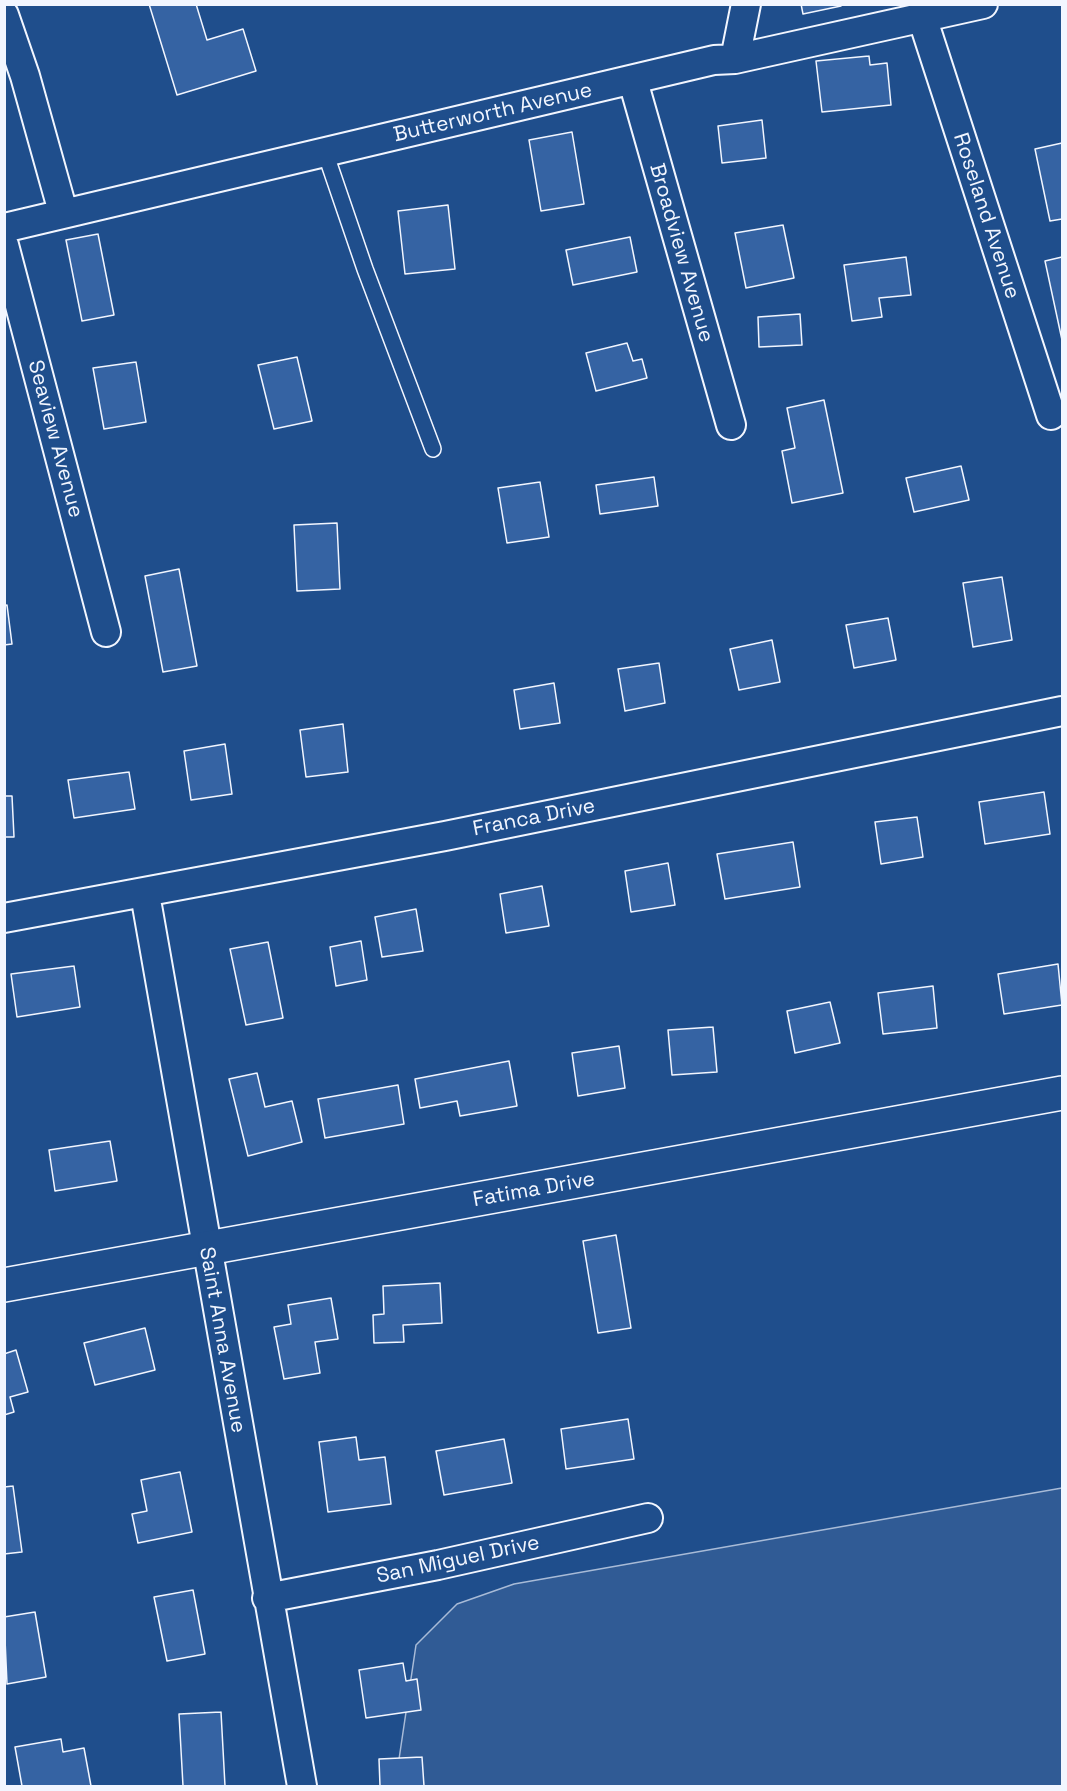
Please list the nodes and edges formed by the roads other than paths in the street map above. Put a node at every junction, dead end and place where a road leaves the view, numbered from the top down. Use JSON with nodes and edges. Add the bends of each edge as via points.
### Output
{"nodes":[{"id":1,"x":746,"y":4,"type":"edge"},
{"id":2,"x":983,"y":4,"type":"edge"},
{"id":3,"x":4,"y":15,"type":"edge"},
{"id":4,"x":922,"y":17,"type":"junction"},
{"id":5,"x":735,"y":58,"type":"junction"},
{"id":6,"x":633,"y":81,"type":"junction"},
{"id":7,"x":325,"y":152,"type":"junction"},
{"id":8,"x":63,"y":212,"type":"junction"},
{"id":9,"x":4,"y":228,"type":"edge"},
{"id":10,"x":4,"y":245,"type":"edge"},
{"id":11,"x":1051,"y":415,"type":"dead end"},
{"id":12,"x":731,"y":425,"type":"dead end"},
{"id":13,"x":433,"y":449,"type":"dead end"},
{"id":14,"x":106,"y":632,"type":"dead end"},
{"id":15,"x":1062,"y":711,"type":"edge"},
{"id":16,"x":145,"y":894,"type":"junction"},
{"id":17,"x":4,"y":918,"type":"edge"},
{"id":18,"x":1062,"y":1093,"type":"edge"},
{"id":19,"x":206,"y":1249,"type":"junction"},
{"id":20,"x":4,"y":1285,"type":"edge"},
{"id":21,"x":648,"y":1518,"type":"dead end"},
{"id":22,"x":267,"y":1598,"type":"junction"},
{"id":23,"x":302,"y":1786,"type":"edge"}],
"edges":[{"from":1,"to":5,"type":"street"},
{"from":2,"to":4,"type":"street","name":"Butterworth Avenue"},
{"from":3,"to":8,"type":"street","via":[[26,76]]},
{"from":4,"to":5,"type":"street","name":"Butterworth Avenue"},
{"from":4,"to":11,"type":"street","name":"Roseland Avenue"},
{"from":5,"to":6,"type":"street","name":"Butterworth Avenue"},
{"from":6,"to":7,"type":"street","name":"Butterworth Avenue"},
{"from":6,"to":12,"type":"street","name":"Broadview Avenue"},
{"from":7,"to":8,"type":"street","name":"Butterworth Avenue"},
{"from":7,"to":13,"type":"lane"},
{"from":8,"to":9,"type":"street","name":"Butterworth Avenue"},
{"from":10,"to":14,"type":"street","name":"Seaview Avenue"},
{"from":15,"to":16,"type":"street","name":"Franca Drive"},
{"from":16,"to":17,"type":"street","name":"Franca Drive"},
{"from":16,"to":19,"type":"street","name":"Saint Anna Avenue"},
{"from":18,"to":19,"type":"street","name":"Fatima Drive"},
{"from":19,"to":20,"type":"street","name":"Fatima Drive"},
{"from":19,"to":22,"type":"street","name":"Saint Anna Avenue"},
{"from":21,"to":22,"type":"street","name":"San Miguel Drive"},
{"from":22,"to":23,"type":"street","name":"Saint Anna Avenue"}]}
